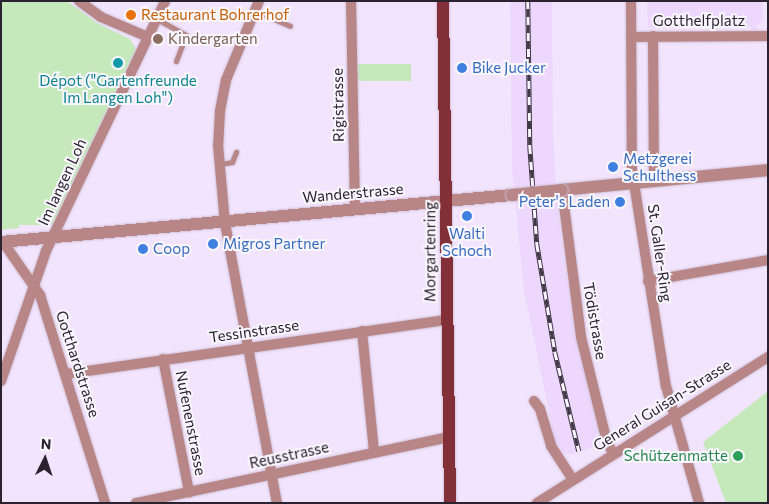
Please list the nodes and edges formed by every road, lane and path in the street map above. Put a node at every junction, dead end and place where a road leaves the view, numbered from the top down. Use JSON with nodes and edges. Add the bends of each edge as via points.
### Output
{"nodes":[{"id":1,"x":79,"y":1,"type":"edge"},
{"id":2,"x":165,"y":1,"type":"edge"},
{"id":3,"x":351,"y":1,"type":"edge"},
{"id":4,"x":443,"y":1,"type":"edge"},
{"id":5,"x":631,"y":1,"type":"edge"},
{"id":6,"x":257,"y":6,"type":"edge"},
{"id":7,"x":156,"y":19,"type":"junction"},
{"id":8,"x":290,"y":26,"type":"dead end"},
{"id":9,"x":653,"y":36,"type":"junction"},
{"id":10,"x":768,"y":36,"type":"edge"},
{"id":11,"x":148,"y":37,"type":"junction"},
{"id":12,"x":631,"y":37,"type":"junction"},
{"id":13,"x":176,"y":61,"type":"dead end"},
{"id":14,"x":236,"y":152,"type":"dead end"},
{"id":15,"x":219,"y":164,"type":"junction"},
{"id":16,"x":768,"y":170,"type":"edge"},
{"id":17,"x":654,"y":181,"type":"junction"},
{"id":18,"x":634,"y":183,"type":"junction"},
{"id":19,"x":562,"y":190,"type":"junction"},
{"id":20,"x":446,"y":201,"type":"junction"},
{"id":21,"x":355,"y":208,"type":"junction"},
{"id":22,"x":226,"y":223,"type":"junction"},
{"id":23,"x":52,"y":239,"type":"junction"},
{"id":24,"x":2,"y":242,"type":"edge"},
{"id":25,"x":768,"y":260,"type":"edge"},
{"id":26,"x":648,"y":282,"type":"junction"},
{"id":27,"x":33,"y":284,"type":"junction"},
{"id":28,"x":446,"y":320,"type":"junction"},
{"id":29,"x":362,"y":330,"type":"junction"},
{"id":30,"x":249,"y":347,"type":"junction"},
{"id":31,"x":768,"y":357,"type":"edge"},
{"id":32,"x":164,"y":359,"type":"junction"},
{"id":33,"x":66,"y":374,"type":"junction"},
{"id":34,"x":1,"y":381,"type":"edge"},
{"id":35,"x":534,"y":401,"type":"dead end"},
{"id":36,"x":673,"y":415,"type":"junction"},
{"id":37,"x":449,"y":437,"type":"junction"},
{"id":38,"x":374,"y":452,"type":"junction"},
{"id":39,"x":613,"y":453,"type":"junction"},
{"id":40,"x":271,"y":474,"type":"junction"},
{"id":41,"x":573,"y":480,"type":"junction"},
{"id":42,"x":189,"y":492,"type":"junction"},
{"id":43,"x":180,"y":498,"type":"edge"},
{"id":44,"x":105,"y":503,"type":"edge"},
{"id":45,"x":136,"y":503,"type":"edge"},
{"id":46,"x":277,"y":503,"type":"edge"},
{"id":47,"x":450,"y":503,"type":"edge"},
{"id":48,"x":537,"y":503,"type":"edge"},
{"id":49,"x":699,"y":503,"type":"edge"}],
"edges":[{"from":1,"to":11,"type":"street","via":[[101,17]]},
{"from":2,"to":7,"type":"street","name":"Im langen Loh"},
{"from":3,"to":21,"type":"street","name":"Rigistrasse"},
{"from":4,"to":20,"type":"main road","name":"Morgartenring"},
{"from":5,"to":12,"type":"street","name":"St. Galler-Ring"},
{"from":6,"to":8,"type":"lane"},
{"from":6,"to":15,"type":"street","via":[[233,60],[224,90],[218,129]]},
{"from":7,"to":11,"type":"street","name":"Im langen Loh"},
{"from":7,"to":13,"type":"lane","via":[[186,35]]},
{"from":9,"to":10,"type":"street","name":"Gotthelfplatz"},
{"from":9,"to":12,"type":"street","name":"Gotthelfplatz"},
{"from":9,"to":17,"type":"street"},
{"from":11,"to":23,"type":"street","name":"Im langen Loh"},
{"from":12,"to":18,"type":"street","name":"St. Galler-Ring"},
{"from":14,"to":15,"type":"lane","via":[[232,162]]},
{"from":15,"to":22,"type":"street"},
{"from":16,"to":17,"type":"street","name":"Wanderstrasse"},
{"from":17,"to":18,"type":"street","name":"Wanderstrasse"},
{"from":18,"to":19,"type":"street","name":"Wanderstrasse"},
{"from":18,"to":26,"type":"street","name":"St. Galler-Ring"},
{"from":19,"to":20,"type":"street","name":"Wanderstrasse","bridge":true},
{"from":19,"to":39,"type":"street","name":"Tödistrasse","via":[[581,337],[606,442]]},
{"from":20,"to":21,"type":"street","name":"Wanderstrasse"},
{"from":20,"to":28,"type":"main road","name":"Morgartenring"},
{"from":21,"to":22,"type":"street","name":"Wanderstrasse"},
{"from":22,"to":23,"type":"street","name":"Wanderstrasse"},
{"from":22,"to":30,"type":"street"},
{"from":23,"to":24,"type":"street","name":"Wanderstrasse"},
{"from":23,"to":27,"type":"street","name":"Im langen Loh"},
{"from":24,"to":27,"type":"street","name":"Gotthardstrasse"},
{"from":25,"to":26,"type":"street"},
{"from":26,"to":36,"type":"street","name":"St. Galler-Ring"},
{"from":27,"to":33,"type":"street","name":"Gotthardstrasse","via":[[40,295]]},
{"from":27,"to":34,"type":"street","name":"Im langen Loh"},
{"from":28,"to":29,"type":"street","name":"Tessinstrasse"},
{"from":28,"to":37,"type":"main road","name":"Morgartenring"},
{"from":29,"to":30,"type":"street","name":"Tessinstrasse"},
{"from":29,"to":38,"type":"street"},
{"from":30,"to":32,"type":"street","name":"Tessinstrasse"},
{"from":30,"to":40,"type":"street"},
{"from":31,"to":36,"type":"street","name":"General Guisan-Strasse"},
{"from":32,"to":33,"type":"street","name":"Tessinstrasse"},
{"from":32,"to":42,"type":"street","name":"Nufenenstrasse"},
{"from":33,"to":44,"type":"street","name":"Gotthardstrasse"},
{"from":35,"to":41,"type":"street","via":[[540,408],[551,446]]},
{"from":36,"to":39,"type":"street","name":"General Guisan-Strasse"},
{"from":36,"to":49,"type":"street","name":"St. Galler-Ring"},
{"from":37,"to":38,"type":"street","name":"Reusstrasse"},
{"from":37,"to":47,"type":"main road","name":"Morgartenring"},
{"from":38,"to":40,"type":"street","name":"Reusstrasse"},
{"from":39,"to":41,"type":"street","name":"General Guisan-Strasse"},
{"from":40,"to":42,"type":"street","name":"Reusstrasse"},
{"from":40,"to":46,"type":"street"},
{"from":41,"to":48,"type":"street","name":"General Guisan-Strasse"},
{"from":42,"to":43,"type":"street","name":"Reusstrasse"},
{"from":43,"to":45,"type":"street","name":"Reusstrasse"}]}
